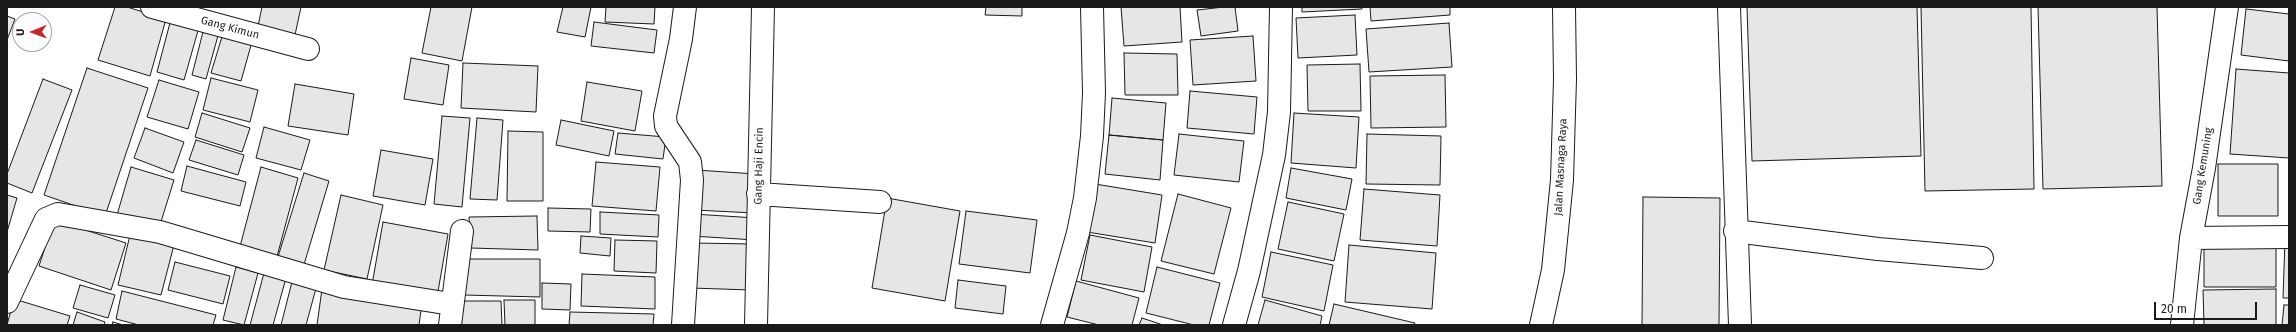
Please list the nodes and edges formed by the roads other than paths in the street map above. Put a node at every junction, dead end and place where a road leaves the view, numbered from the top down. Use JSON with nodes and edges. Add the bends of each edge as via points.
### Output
{"nodes":[{"id":1,"x":152,"y":7,"type":"edge"},
{"id":2,"x":685,"y":7,"type":"edge"},
{"id":3,"x":763,"y":7,"type":"edge"},
{"id":4,"x":1092,"y":7,"type":"edge"},
{"id":5,"x":1281,"y":7,"type":"edge"},
{"id":6,"x":1564,"y":7,"type":"edge"},
{"id":7,"x":1729,"y":7,"type":"edge"},
{"id":8,"x":2227,"y":7,"type":"edge"},
{"id":9,"x":308,"y":49,"type":"dead end"},
{"id":10,"x":758,"y":194,"type":"junction"},
{"id":11,"x":880,"y":202,"type":"dead end"},
{"id":12,"x":462,"y":231,"type":"dead end"},
{"id":13,"x":1735,"y":231,"type":"junction"},
{"id":14,"x":2289,"y":237,"type":"edge"},
{"id":15,"x":2191,"y":238,"type":"junction"},
{"id":16,"x":1982,"y":258,"type":"dead end"},
{"id":17,"x":7,"y":302,"type":"edge"},
{"id":18,"x":450,"y":315,"type":"edge"},
{"id":19,"x":683,"y":325,"type":"edge"},
{"id":20,"x":756,"y":325,"type":"edge"},
{"id":21,"x":1052,"y":325,"type":"edge"},
{"id":22,"x":1234,"y":325,"type":"edge"},
{"id":23,"x":1541,"y":325,"type":"edge"},
{"id":24,"x":1740,"y":325,"type":"edge"},
{"id":25,"x":2182,"y":325,"type":"edge"}],
"edges":[{"from":1,"to":9,"type":"street","name":"Gang Kimun"},
{"from":2,"to":19,"type":"street","via":[[665,116],[666,126],[690,162],[692,180]]},
{"from":3,"to":10,"type":"street","name":"Gang Haji Encin"},
{"from":4,"to":21,"type":"street","via":[[1092,136],[1085,198],[1078,233]]},
{"from":5,"to":22,"type":"street","via":[[1279,112],[1274,155],[1249,271]]},
{"from":6,"to":23,"type":"street","name":"Jalan Masnaga Raya","via":[[1562,180],[1553,270]]},
{"from":7,"to":13,"type":"street"},
{"from":8,"to":15,"type":"street","name":"Gang Kemuning","via":[[2204,168]]},
{"from":10,"to":11,"type":"street"},
{"from":10,"to":20,"type":"street","name":"Gang Haji Encin"},
{"from":12,"to":18,"type":"street"},
{"from":13,"to":16,"type":"street","via":[[1878,250]]},
{"from":13,"to":24,"type":"street"},
{"from":14,"to":15,"type":"street"},
{"from":15,"to":25,"type":"street","name":"Gang Kemuning"},
{"from":17,"to":18,"type":"street","via":[[46,219],[58,214],[160,232],[344,287]]}]}
